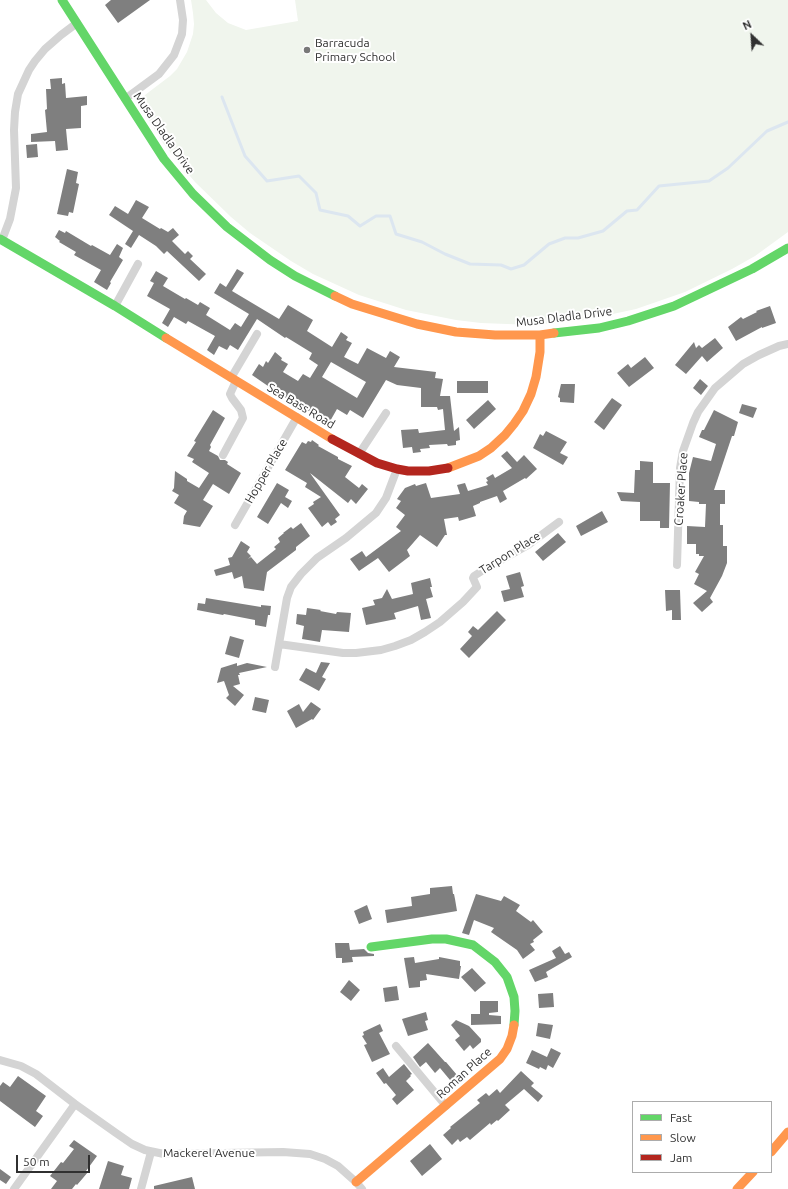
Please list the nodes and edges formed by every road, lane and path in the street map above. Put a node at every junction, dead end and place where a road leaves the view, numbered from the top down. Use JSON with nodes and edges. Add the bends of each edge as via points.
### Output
{"nodes":[{"id":1,"x":62,"y":0,"type":"edge"},
{"id":2,"x":180,"y":0,"type":"edge"},
{"id":3,"x":77,"y":23,"type":"junction"},
{"id":4,"x":125,"y":99,"type":"junction"},
{"id":5,"x":1,"y":240,"type":"edge"},
{"id":6,"x":788,"y":248,"type":"edge"},
{"id":7,"x":138,"y":264,"type":"dead end"},
{"id":8,"x":115,"y":306,"type":"junction"},
{"id":9,"x":257,"y":334,"type":"dead end"},
{"id":10,"x":540,"y":335,"type":"junction"},
{"id":11,"x":788,"y":344,"type":"edge"},
{"id":12,"x":233,"y":380,"type":"junction"},
{"id":13,"x":386,"y":413,"type":"dead end"},
{"id":14,"x":297,"y":417,"type":"junction"},
{"id":15,"x":223,"y":454,"type":"dead end"},
{"id":16,"x":359,"y":454,"type":"junction"},
{"id":17,"x":397,"y":469,"type":"junction"},
{"id":18,"x":559,"y":522,"type":"dead end"},
{"id":19,"x":234,"y":525,"type":"dead end"},
{"id":20,"x":677,"y":565,"type":"dead end"},
{"id":21,"x":279,"y":644,"type":"junction"},
{"id":22,"x":275,"y":667,"type":"dead end"},
{"id":23,"x":371,"y":947,"type":"dead end"},
{"id":24,"x":396,"y":1046,"type":"dead end"},
{"id":25,"x":0,"y":1060,"type":"edge"},
{"id":26,"x":74,"y":1104,"type":"junction"},
{"id":27,"x":446,"y":1106,"type":"junction"},
{"id":28,"x":788,"y":1132,"type":"edge"},
{"id":29,"x":772,"y":1151,"type":"edge"},
{"id":30,"x":151,"y":1152,"type":"junction"},
{"id":31,"x":752,"y":1173,"type":"edge"},
{"id":32,"x":356,"y":1182,"type":"junction"},
{"id":33,"x":14,"y":1189,"type":"edge"},
{"id":34,"x":141,"y":1189,"type":"edge"},
{"id":35,"x":362,"y":1189,"type":"edge"},
{"id":36,"x":738,"y":1189,"type":"edge"}],
"edges":[{"from":1,"to":3,"type":"street","name":"Musa Dladla Drive"},
{"from":2,"to":4,"type":"street","via":[[182,34],[174,55],[159,74]]},
{"from":3,"to":4,"type":"street","name":"Musa Dladla Drive"},
{"from":3,"to":5,"type":"street","via":[[45,49],[29,70],[18,94],[14,130],[16,188],[10,219]]},
{"from":4,"to":10,"type":"street","name":"Musa Dladla Drive","via":[[164,159],[193,194],[246,243],[295,276],[352,304],[417,324],[456,332]]},
{"from":5,"to":8,"type":"street","name":"Sea Bass Road"},
{"from":6,"to":10,"type":"street","name":"Musa Dladla Drive","via":[[752,269],[667,308],[598,328]]},
{"from":7,"to":8,"type":"street"},
{"from":8,"to":12,"type":"street","name":"Sea Bass Road"},
{"from":9,"to":12,"type":"street"},
{"from":10,"to":17,"type":"street","name":"Sea Bass Road","via":[[540,352],[531,394],[523,412],[505,435],[479,456],[452,467],[429,471]]},
{"from":11,"to":20,"type":"street","name":"Croaker Place","via":[[743,364],[714,388],[698,412],[683,451],[680,468]]},
{"from":12,"to":14,"type":"street","name":"Sea Bass Road"},
{"from":12,"to":15,"type":"street","via":[[230,395],[241,410],[243,418]]},
{"from":13,"to":16,"type":"street"},
{"from":14,"to":16,"type":"street","name":"Sea Bass Road"},
{"from":14,"to":19,"type":"street","name":"Hopper Place"},
{"from":16,"to":17,"type":"street","name":"Sea Bass Road"},
{"from":17,"to":21,"type":"street","via":[[386,498],[376,513],[317,558],[291,587]]},
{"from":18,"to":21,"type":"street","name":"Tarpon Place","via":[[528,545],[474,576],[476,588],[463,602],[440,622],[411,640],[381,650],[343,654]]},
{"from":21,"to":22,"type":"street"},
{"from":23,"to":27,"type":"street","name":"Roman Place","via":[[432,939],[461,942],[473,945],[483,952],[507,977],[514,997],[515,1011],[512,1036],[507,1049],[500,1059]]},
{"from":24,"to":27,"type":"street"},
{"from":25,"to":26,"type":"street","name":"Mackerel Avenue","via":[[21,1066],[36,1074]]},
{"from":26,"to":30,"type":"street","name":"Mackerel Avenue","via":[[132,1144]]},
{"from":26,"to":33,"type":"street"},
{"from":27,"to":32,"type":"street","name":"Roman Place"},
{"from":28,"to":29,"type":"street"},
{"from":30,"to":32,"type":"street","name":"Mackerel Avenue","via":[[310,1154],[338,1166]]},
{"from":30,"to":34,"type":"street"},
{"from":31,"to":36,"type":"street"},
{"from":32,"to":35,"type":"street","name":"Mackerel Avenue"}]}
